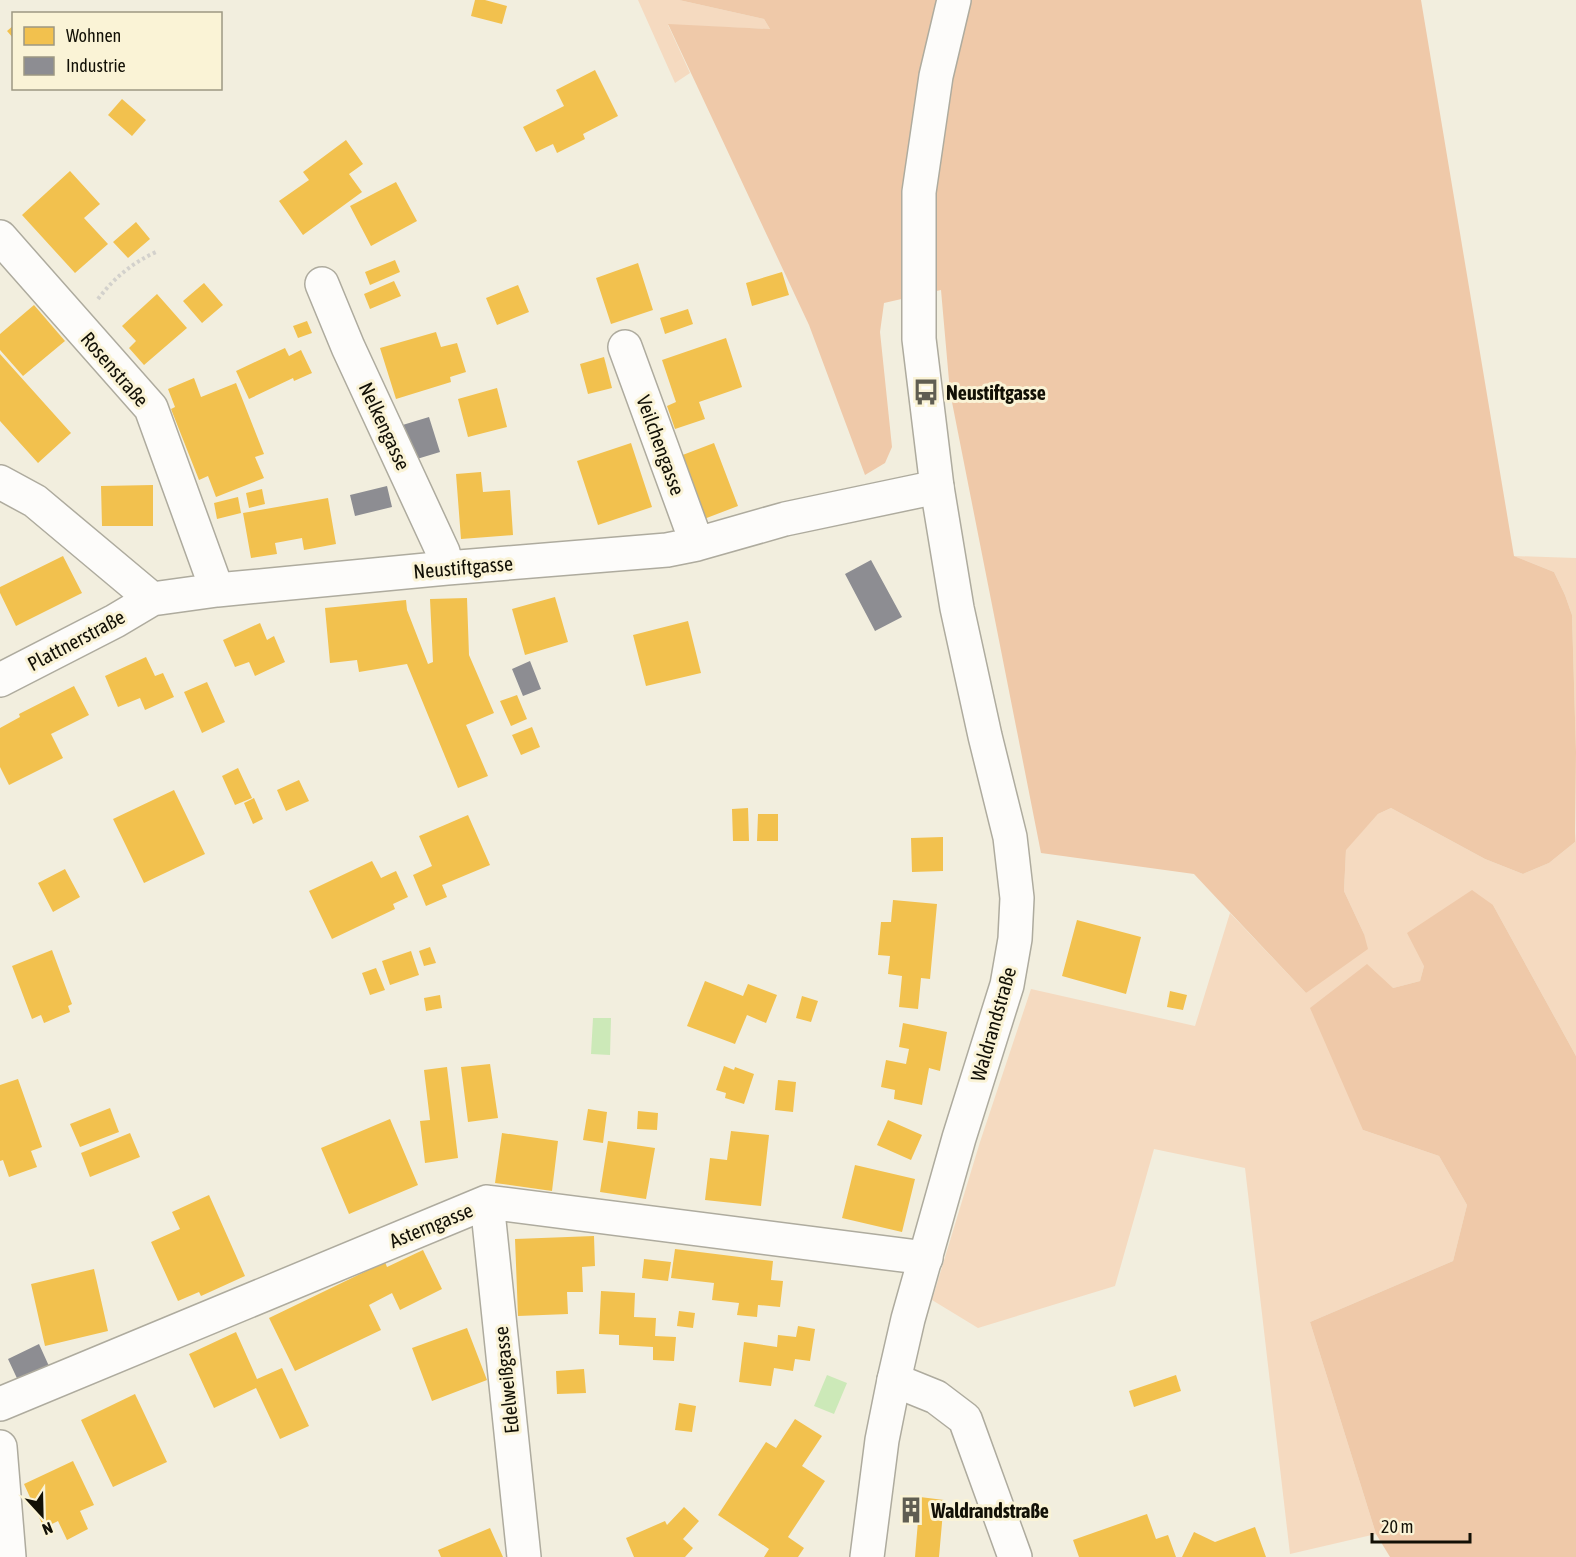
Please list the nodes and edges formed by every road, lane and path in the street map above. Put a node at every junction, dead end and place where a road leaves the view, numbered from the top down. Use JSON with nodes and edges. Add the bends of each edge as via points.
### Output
{"nodes":[{"id":1,"x":954,"y":0,"type":"edge"},
{"id":2,"x":0,"y":237,"type":"edge"},
{"id":3,"x":156,"y":252,"type":"dead end"},
{"id":4,"x":322,"y":284,"type":"dead end"},
{"id":5,"x":78,"y":326,"type":"junction"},
{"id":6,"x":625,"y":347,"type":"dead end"},
{"id":7,"x":0,"y":482,"type":"edge"},
{"id":8,"x":937,"y":487,"type":"junction"},
{"id":9,"x":697,"y":544,"type":"junction"},
{"id":10,"x":447,"y":568,"type":"junction"},
{"id":11,"x":217,"y":590,"type":"junction"},
{"id":12,"x":152,"y":600,"type":"junction"},
{"id":13,"x":0,"y":680,"type":"edge"},
{"id":14,"x":487,"y":1202,"type":"junction"},
{"id":15,"x":926,"y":1257,"type":"junction"},
{"id":16,"x":894,"y":1380,"type":"junction"},
{"id":17,"x":0,"y":1404,"type":"edge"},
{"id":18,"x":0,"y":1447,"type":"edge"},
{"id":19,"x":9,"y":1557,"type":"edge"},
{"id":20,"x":524,"y":1557,"type":"edge"},
{"id":21,"x":867,"y":1557,"type":"edge"},
{"id":22,"x":1015,"y":1557,"type":"edge"}],
"edges":[{"from":1,"to":8,"type":"street","via":[[936,76],[919,192],[919,339]]},
{"from":2,"to":5,"type":"street","name":"Rosenstraße"},
{"from":3,"to":5,"type":"path","via":[[135,262],[110,284]]},
{"from":4,"to":10,"type":"street","name":"Nelkengasse"},
{"from":5,"to":11,"type":"street","name":"Rosenstraße","via":[[151,408]]},
{"from":6,"to":9,"type":"street","name":"Veilchengasse"},
{"from":7,"to":12,"type":"street","via":[[35,501]]},
{"from":8,"to":9,"type":"street","name":"Neustiftgasse","via":[[785,519]]},
{"from":8,"to":15,"type":"street","name":"Waldrandstraße","via":[[957,608],[1010,837],[1017,898],[1007,985]]},
{"from":9,"to":10,"type":"street","name":"Neustiftgasse","via":[[667,550]]},
{"from":10,"to":11,"type":"street","name":"Neustiftgasse"},
{"from":11,"to":12,"type":"street","name":"Neustiftgasse"},
{"from":12,"to":13,"type":"street","name":"Plattnerstraße"},
{"from":14,"to":15,"type":"street","name":"Asterngasse"},
{"from":14,"to":17,"type":"street","name":"Asterngasse"},
{"from":14,"to":20,"type":"street","name":"Edelweißgasse"},
{"from":15,"to":16,"type":"street","name":"Waldrandstraße"},
{"from":16,"to":21,"type":"street","name":"Waldrandstraße"},
{"from":16,"to":22,"type":"street","via":[[936,1397],[965,1419]]},
{"from":18,"to":19,"type":"street"}]}
